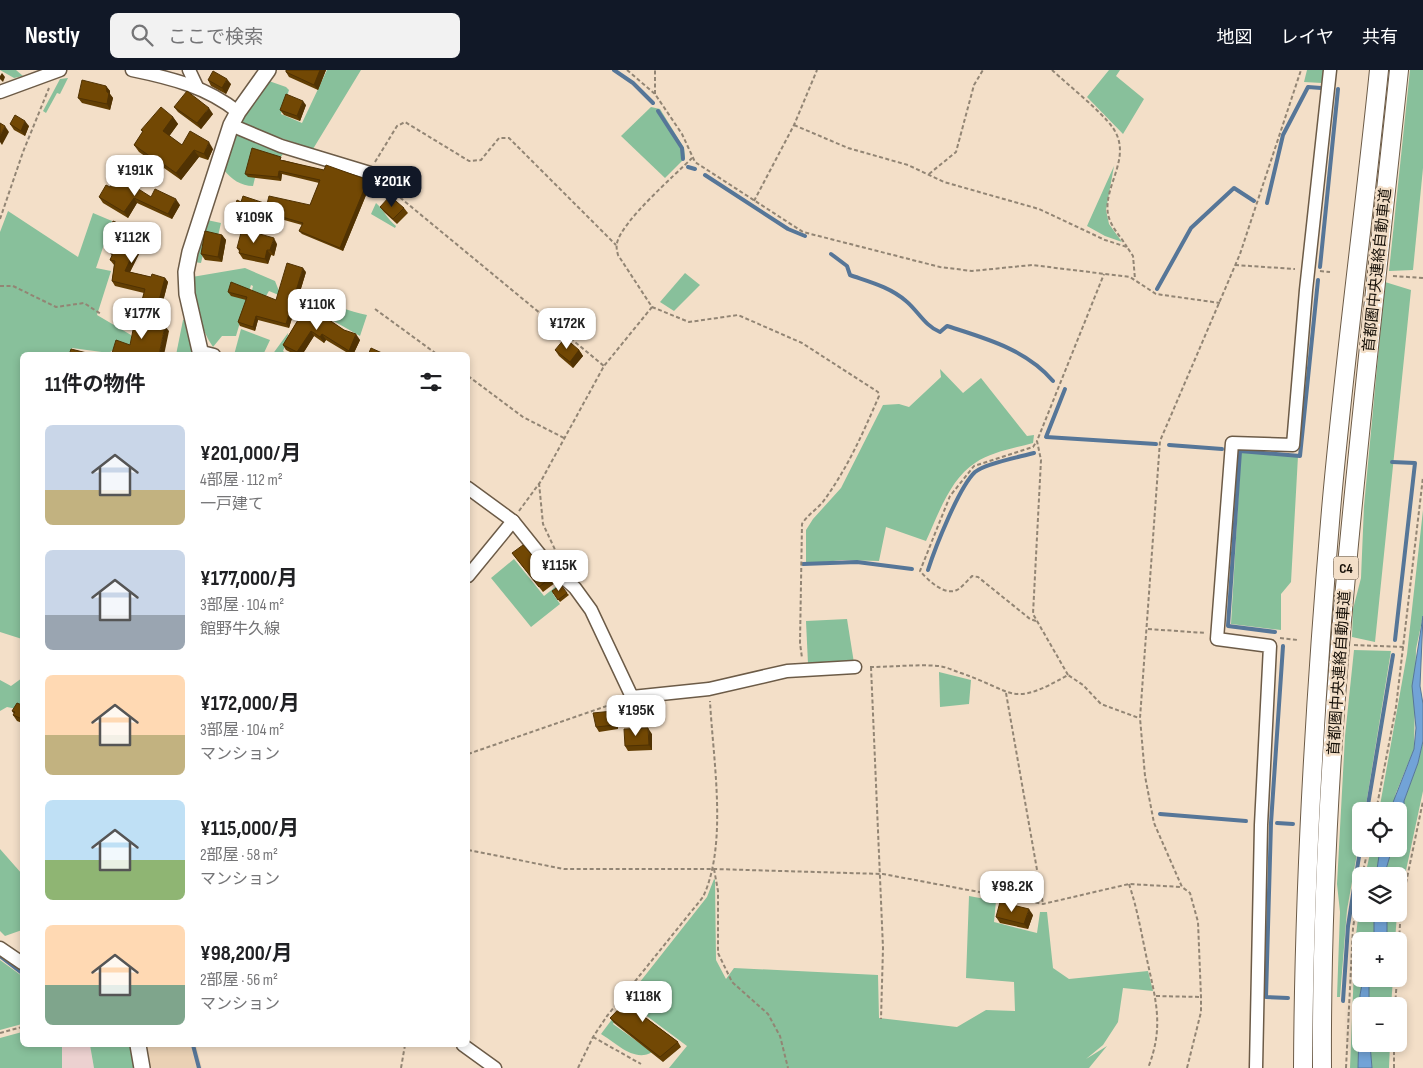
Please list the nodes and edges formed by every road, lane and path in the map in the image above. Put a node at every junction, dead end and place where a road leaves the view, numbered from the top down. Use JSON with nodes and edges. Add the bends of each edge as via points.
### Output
{"nodes":[{"id":1,"x":58,"y":70,"type":"edge"},
{"id":2,"x":132,"y":70,"type":"edge"},
{"id":3,"x":190,"y":70,"type":"edge"},
{"id":4,"x":268,"y":70,"type":"edge"},
{"id":5,"x":627,"y":70,"type":"edge"},
{"id":6,"x":655,"y":70,"type":"edge"},
{"id":7,"x":817,"y":70,"type":"edge"},
{"id":8,"x":983,"y":70,"type":"edge"},
{"id":9,"x":1052,"y":70,"type":"edge"},
{"id":10,"x":1058,"y":70,"type":"edge"},
{"id":11,"x":1301,"y":70,"type":"edge"},
{"id":12,"x":1330,"y":70,"type":"edge"},
{"id":13,"x":1379,"y":70,"type":"edge"},
{"id":14,"x":1399,"y":70,"type":"edge"},
{"id":15,"x":1057,"y":74,"type":"junction"},
{"id":16,"x":197,"y":88,"type":"junction"},
{"id":17,"x":0,"y":92,"type":"edge"},
{"id":18,"x":655,"y":94,"type":"junction"},
{"id":19,"x":235,"y":118,"type":"junction"},
{"id":20,"x":794,"y":126,"type":"junction"},
{"id":21,"x":692,"y":158,"type":"junction"},
{"id":22,"x":370,"y":173,"type":"junction"},
{"id":23,"x":929,"y":174,"type":"junction"},
{"id":24,"x":754,"y":202,"type":"junction"},
{"id":25,"x":0,"y":219,"type":"edge"},
{"id":26,"x":616,"y":245,"type":"junction"},
{"id":27,"x":1128,"y":247,"type":"junction"},
{"id":28,"x":1236,"y":265,"type":"junction"},
{"id":29,"x":1308,"y":270,"type":"junction"},
{"id":30,"x":1330,"y":272,"type":"dead end"},
{"id":31,"x":1104,"y":274,"type":"junction"},
{"id":32,"x":1393,"y":276,"type":"dead end"},
{"id":33,"x":1423,"y":278,"type":"edge"},
{"id":34,"x":1134,"y":280,"type":"junction"},
{"id":35,"x":0,"y":286,"type":"edge"},
{"id":36,"x":1220,"y":303,"type":"junction"},
{"id":37,"x":652,"y":307,"type":"junction"},
{"id":38,"x":375,"y":308,"type":"dead end"},
{"id":39,"x":102,"y":314,"type":"dead end"},
{"id":40,"x":205,"y":352,"type":"edge"},
{"id":41,"x":434,"y":352,"type":"edge"},
{"id":42,"x":604,"y":366,"type":"junction"},
{"id":43,"x":470,"y":377,"type":"edge"},
{"id":44,"x":564,"y":438,"type":"junction"},
{"id":45,"x":1037,"y":441,"type":"junction"},
{"id":46,"x":1423,"y":477,"type":"edge"},
{"id":47,"x":539,"y":483,"type":"junction"},
{"id":48,"x":470,"y":489,"type":"edge"},
{"id":49,"x":513,"y":521,"type":"junction"},
{"id":50,"x":470,"y":574,"type":"edge"},
{"id":51,"x":566,"y":580,"type":"junction"},
{"id":52,"x":1036,"y":621,"type":"junction"},
{"id":53,"x":1353,"y":645,"type":"dead end"},
{"id":54,"x":1404,"y":647,"type":"junction"},
{"id":55,"x":855,"y":667,"type":"joint"},
{"id":56,"x":871,"y":667,"type":"junction"},
{"id":57,"x":803,"y":670,"type":"junction"},
{"id":58,"x":1068,"y":675,"type":"junction"},
{"id":59,"x":710,"y":689,"type":"junction"},
{"id":60,"x":1006,"y":693,"type":"junction"},
{"id":61,"x":632,"y":697,"type":"junction"},
{"id":62,"x":1140,"y":718,"type":"junction"},
{"id":63,"x":470,"y":753,"type":"edge"},
{"id":64,"x":1423,"y":801,"type":"edge"},
{"id":65,"x":1378,"y":802,"type":"edge"},
{"id":66,"x":470,"y":850,"type":"edge"},
{"id":67,"x":714,"y":869,"type":"junction"},
{"id":68,"x":879,"y":874,"type":"junction"},
{"id":69,"x":1130,"y":884,"type":"junction"},
{"id":70,"x":1182,"y":886,"type":"junction"},
{"id":71,"x":1043,"y":904,"type":"junction"},
{"id":72,"x":1354,"y":922,"type":"edge"},
{"id":73,"x":1400,"y":932,"type":"edge"},
{"id":74,"x":0,"y":948,"type":"edge"},
{"id":75,"x":20,"y":962,"type":"edge"},
{"id":76,"x":1156,"y":996,"type":"junction"},
{"id":77,"x":1201,"y":997,"type":"junction"},
{"id":78,"x":881,"y":1019,"type":"dead end"},
{"id":79,"x":20,"y":1028,"type":"edge"},
{"id":80,"x":0,"y":1033,"type":"edge"},
{"id":81,"x":593,"y":1037,"type":"junction"},
{"id":82,"x":138,"y":1047,"type":"edge"},
{"id":83,"x":405,"y":1047,"type":"edge"},
{"id":84,"x":466,"y":1047,"type":"edge"},
{"id":85,"x":1394,"y":1052,"type":"edge"},
{"id":86,"x":641,"y":1064,"type":"dead end"},
{"id":87,"x":142,"y":1068,"type":"edge"},
{"id":88,"x":401,"y":1068,"type":"edge"},
{"id":89,"x":495,"y":1068,"type":"edge"},
{"id":90,"x":578,"y":1068,"type":"edge"},
{"id":91,"x":788,"y":1068,"type":"edge"},
{"id":92,"x":1148,"y":1068,"type":"edge"},
{"id":93,"x":1187,"y":1068,"type":"edge"},
{"id":94,"x":1256,"y":1068,"type":"edge"},
{"id":95,"x":1303,"y":1068,"type":"edge"},
{"id":96,"x":1322,"y":1068,"type":"edge"},
{"id":97,"x":1346,"y":1068,"type":"edge"},
{"id":98,"x":1394,"y":1068,"type":"edge"}],
"edges":[{"from":1,"to":17,"type":"street"},
{"from":1,"to":25,"type":"path","via":[[23,152]]},
{"from":2,"to":16,"type":"street","via":[[178,80]]},
{"from":3,"to":16,"type":"street"},
{"from":4,"to":19,"type":"main road"},
{"from":5,"to":18,"type":"path"},
{"from":6,"to":18,"type":"path"},
{"from":7,"to":20,"type":"path"},
{"from":8,"to":23,"type":"path","via":[[974,84],[956,152]]},
{"from":9,"to":15,"type":"path"},
{"from":10,"to":15,"type":"path"},
{"from":11,"to":28,"type":"path"},
{"from":12,"to":29,"type":"street"},
{"from":13,"to":95,"type":"highway","name":"首都圏中央連絡自動車道","number":"C4","via":[[1332,508],[1322,635],[1308,866]]},
{"from":14,"to":96,"type":"highway","name":"首都圏中央連絡自動車道","number":"C4","via":[[1343,604],[1325,891]]},
{"from":15,"to":27,"type":"path","via":[[1114,129],[1120,146],[1120,160],[1108,212],[1110,222]]},
{"from":16,"to":19,"type":"street","via":[[219,98]]},
{"from":18,"to":21,"type":"path","via":[[682,134]]},
{"from":19,"to":22,"type":"street","via":[[281,146]]},
{"from":19,"to":40,"type":"main road","via":[[186,272],[189,307]]},
{"from":20,"to":23,"type":"path","via":[[838,145]]},
{"from":20,"to":24,"type":"path"},
{"from":21,"to":24,"type":"path"},
{"from":21,"to":26,"type":"path","via":[[635,215],[620,234]]},
{"from":22,"to":26,"type":"path","via":[[398,126],[405,122],[469,161],[481,160],[499,138],[508,138]]},
{"from":22,"to":42,"type":"path"},
{"from":23,"to":27,"type":"path","via":[[944,182],[1038,209]]},
{"from":24,"to":31,"type":"path","via":[[802,232],[940,267],[972,271],[1032,266]]},
{"from":26,"to":37,"type":"path","via":[[625,266]]},
{"from":27,"to":34,"type":"path","via":[[1133,256]]},
{"from":28,"to":29,"type":"path"},
{"from":28,"to":36,"type":"path"},
{"from":29,"to":30,"type":"path"},
{"from":29,"to":94,"type":"street","via":[[1293,445],[1232,444],[1217,634],[1217,639],[1270,646],[1261,825]]},
{"from":31,"to":34,"type":"path"},
{"from":31,"to":45,"type":"path"},
{"from":32,"to":33,"type":"path"},
{"from":34,"to":36,"type":"path","via":[[1156,294]]},
{"from":35,"to":39,"type":"path","via":[[13,286],[56,307],[84,303]]},
{"from":36,"to":62,"type":"path","via":[[1160,440]]},
{"from":37,"to":42,"type":"path"},
{"from":37,"to":57,"type":"path","via":[[689,322],[728,314],[743,317],[802,343],[878,392],[865,429],[836,482],[824,501],[802,524],[800,643]]},
{"from":38,"to":41,"type":"path"},
{"from":42,"to":44,"type":"path"},
{"from":43,"to":44,"type":"path","via":[[523,417]]},
{"from":44,"to":47,"type":"path"},
{"from":45,"to":52,"type":"path","via":[[1041,460],[1033,614]]},
{"from":45,"to":52,"type":"path","via":[[1033,447],[974,466],[950,496],[920,571],[942,590],[958,590],[972,576],[978,577],[1030,620]]},
{"from":46,"to":54,"type":"path"},
{"from":47,"to":49,"type":"path"},
{"from":47,"to":51,"type":"path","via":[[543,524],[565,570]]},
{"from":48,"to":49,"type":"street"},
{"from":49,"to":50,"type":"street"},
{"from":49,"to":51,"type":"street"},
{"from":51,"to":61,"type":"street","via":[[591,610]]},
{"from":52,"to":58,"type":"path"},
{"from":53,"to":54,"type":"path"},
{"from":54,"to":65,"type":"path"},
{"from":55,"to":56,"type":"path"},
{"from":55,"to":57,"type":"street"},
{"from":56,"to":60,"type":"path","via":[[940,666]]},
{"from":56,"to":68,"type":"path"},
{"from":57,"to":59,"type":"street"},
{"from":58,"to":60,"type":"path","via":[[1044,689],[1024,695]]},
{"from":58,"to":62,"type":"path","via":[[1101,704]]},
{"from":59,"to":61,"type":"street"},
{"from":59,"to":67,"type":"path","via":[[717,824]]},
{"from":60,"to":71,"type":"path"},
{"from":61,"to":63,"type":"path"},
{"from":62,"to":70,"type":"path","via":[[1145,776],[1154,823]]},
{"from":64,"to":73,"type":"path","via":[[1401,907]]},
{"from":66,"to":67,"type":"path","via":[[564,868]]},
{"from":67,"to":68,"type":"path"},
{"from":67,"to":81,"type":"path","via":[[703,897],[622,996]]},
{"from":67,"to":91,"type":"path","via":[[718,891],[718,953],[732,982],[768,1014],[780,1036]]},
{"from":68,"to":71,"type":"path"},
{"from":68,"to":78,"type":"path","via":[[883,948]]},
{"from":69,"to":70,"type":"path"},
{"from":69,"to":71,"type":"path"},
{"from":69,"to":76,"type":"path"},
{"from":70,"to":77,"type":"path","via":[[1190,893],[1198,922]]},
{"from":72,"to":97,"type":"path"},
{"from":74,"to":75,"type":"street"},
{"from":76,"to":77,"type":"path"},
{"from":76,"to":92,"type":"path","via":[[1158,1032]]},
{"from":77,"to":93,"type":"path","via":[[1201,1012]]},
{"from":79,"to":80,"type":"path"},
{"from":81,"to":86,"type":"path"},
{"from":81,"to":90,"type":"path"},
{"from":82,"to":87,"type":"main road"},
{"from":83,"to":88,"type":"path"},
{"from":84,"to":89,"type":"street"},
{"from":85,"to":98,"type":"path"}]}
